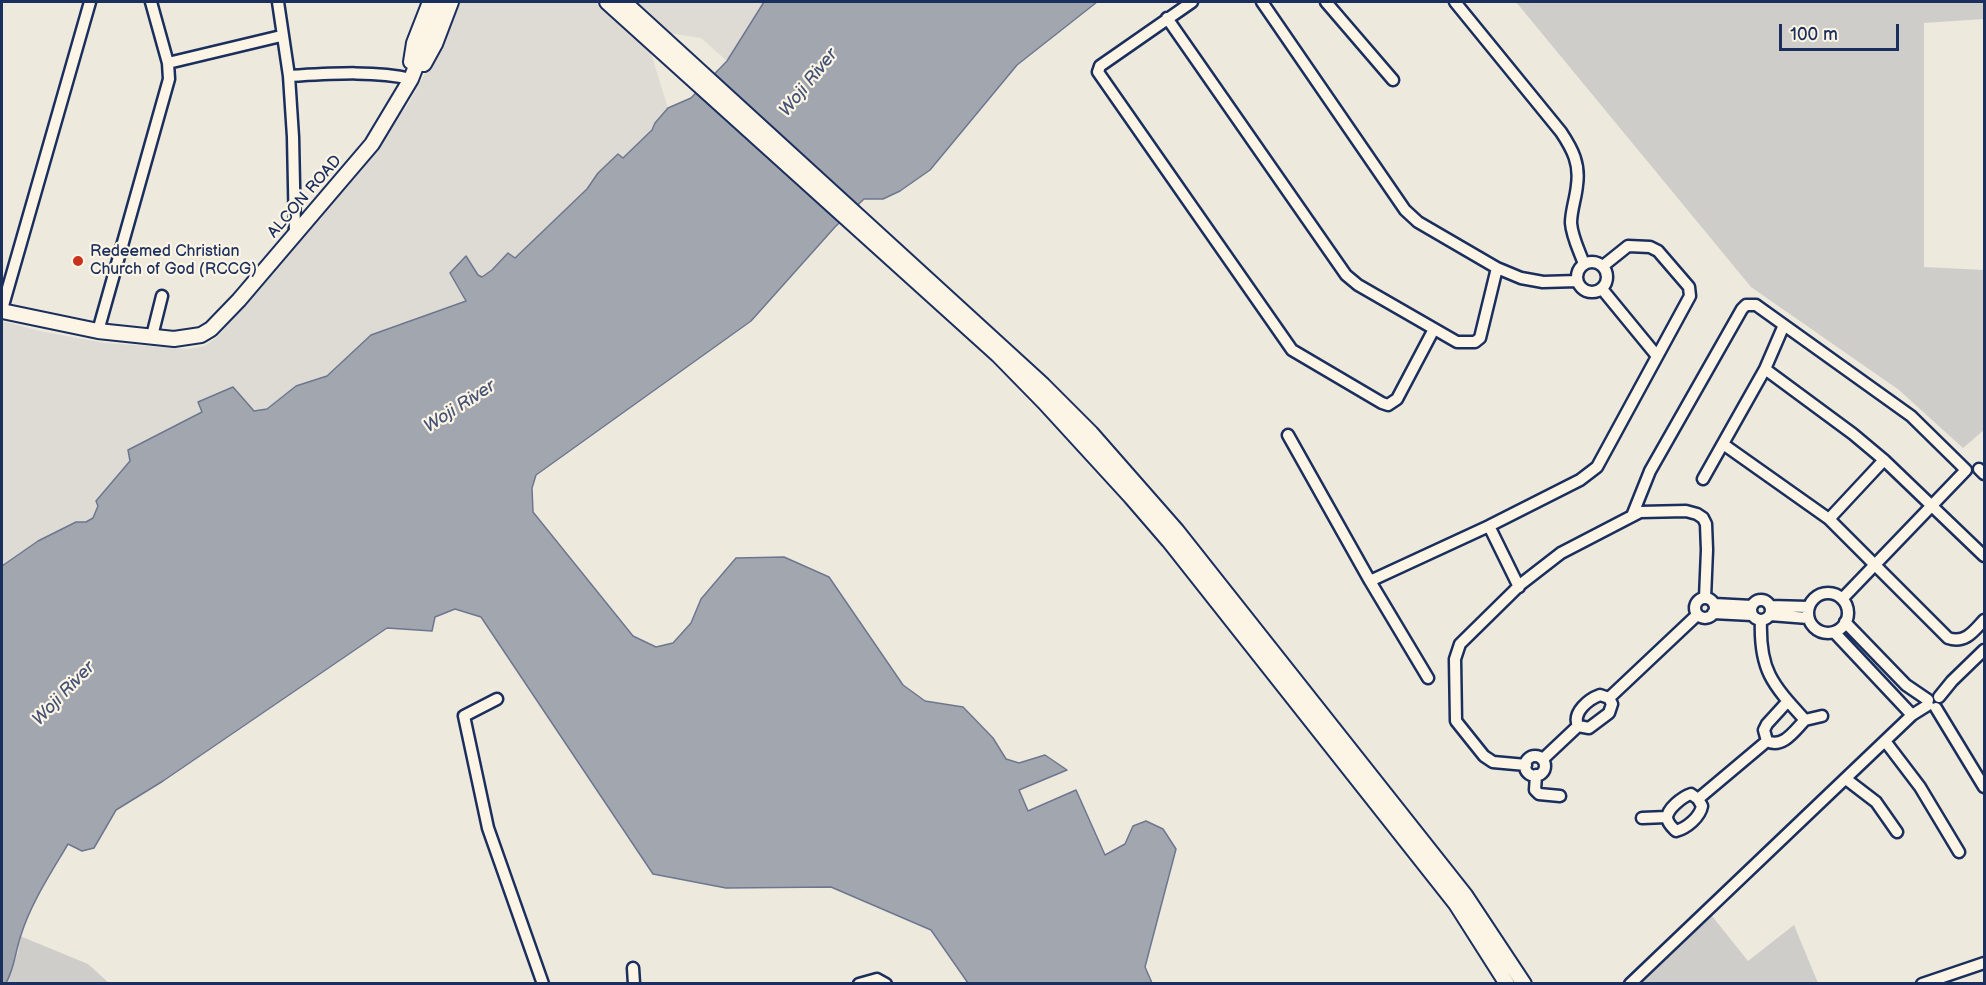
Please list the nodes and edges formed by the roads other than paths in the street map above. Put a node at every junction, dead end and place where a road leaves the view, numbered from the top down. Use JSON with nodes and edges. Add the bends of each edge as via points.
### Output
{"nodes":[{"id":1,"x":90,"y":2,"type":"edge"},
{"id":2,"x":151,"y":2,"type":"edge"},
{"id":3,"x":278,"y":2,"type":"edge"},
{"id":4,"x":430,"y":2,"type":"edge"},
{"id":5,"x":441,"y":2,"type":"edge"},
{"id":6,"x":451,"y":2,"type":"edge"},
{"id":7,"x":607,"y":2,"type":"edge"},
{"id":8,"x":624,"y":2,"type":"edge"},
{"id":9,"x":1192,"y":2,"type":"edge"},
{"id":10,"x":1262,"y":2,"type":"edge"},
{"id":11,"x":1326,"y":2,"type":"edge"},
{"id":12,"x":1455,"y":2,"type":"edge"},
{"id":13,"x":1167,"y":18,"type":"junction"},
{"id":14,"x":281,"y":36,"type":"junction"},
{"id":15,"x":655,"y":38,"type":"junction"},
{"id":16,"x":168,"y":63,"type":"junction"},
{"id":17,"x":289,"y":76,"type":"junction"},
{"id":18,"x":411,"y":79,"type":"junction"},
{"id":19,"x":1393,"y":80,"type":"dead end"},
{"id":20,"x":867,"y":231,"type":"junction"},
{"id":21,"x":295,"y":233,"type":"junction"},
{"id":22,"x":1584,"y":264,"type":"junction"},
{"id":23,"x":1603,"y":266,"type":"junction"},
{"id":24,"x":1497,"y":268,"type":"junction"},
{"id":25,"x":1577,"y":281,"type":"junction"},
{"id":26,"x":1602,"y":289,"type":"junction"},
{"id":27,"x":162,"y":296,"type":"dead end"},
{"id":28,"x":2,"y":310,"type":"edge"},
{"id":29,"x":1784,"y":325,"type":"junction"},
{"id":30,"x":1434,"y":329,"type":"junction"},
{"id":31,"x":98,"y":331,"type":"junction"},
{"id":32,"x":152,"y":336,"type":"junction"},
{"id":33,"x":1657,"y":356,"type":"junction"},
{"id":34,"x":1765,"y":369,"type":"junction"},
{"id":35,"x":1288,"y":435,"type":"dead end"},
{"id":36,"x":1723,"y":444,"type":"junction"},
{"id":37,"x":1884,"y":460,"type":"junction"},
{"id":38,"x":1703,"y":479,"type":"dead end"},
{"id":39,"x":1931,"y":506,"type":"junction"},
{"id":40,"x":1632,"y":516,"type":"junction"},
{"id":41,"x":1829,"y":519,"type":"junction"},
{"id":42,"x":1489,"y":526,"type":"junction"},
{"id":43,"x":1984,"y":556,"type":"edge"},
{"id":44,"x":1876,"y":565,"type":"junction"},
{"id":45,"x":1370,"y":581,"type":"junction"},
{"id":46,"x":1519,"y":587,"type":"junction"},
{"id":47,"x":1842,"y":599,"type":"junction"},
{"id":48,"x":1710,"y":605,"type":"junction"},
{"id":49,"x":1761,"y":612,"type":"junction"},
{"id":50,"x":1808,"y":612,"type":"junction"},
{"id":51,"x":1697,"y":615,"type":"junction"},
{"id":52,"x":1984,"y":620,"type":"edge"},
{"id":53,"x":1845,"y":622,"type":"junction"},
{"id":54,"x":1834,"y":632,"type":"junction"},
{"id":55,"x":1984,"y":650,"type":"edge"},
{"id":56,"x":1428,"y":678,"type":"dead end"},
{"id":57,"x":1904,"y":682,"type":"junction"},
{"id":58,"x":1892,"y":693,"type":"junction"},
{"id":59,"x":1609,"y":698,"type":"junction"},
{"id":60,"x":497,"y":699,"type":"dead end"},
{"id":61,"x":1788,"y":701,"type":"junction"},
{"id":62,"x":1933,"y":703,"type":"junction"},
{"id":63,"x":1912,"y":715,"type":"junction"},
{"id":64,"x":1822,"y":716,"type":"dead end"},
{"id":65,"x":1805,"y":720,"type":"junction"},
{"id":66,"x":1578,"y":726,"type":"junction"},
{"id":67,"x":1767,"y":741,"type":"junction"},
{"id":68,"x":1885,"y":741,"type":"junction"},
{"id":69,"x":1543,"y":759,"type":"junction"},
{"id":70,"x":1526,"y":765,"type":"junction"},
{"id":71,"x":1536,"y":776,"type":"junction"},
{"id":72,"x":1846,"y":778,"type":"junction"},
{"id":73,"x":1984,"y":787,"type":"edge"},
{"id":74,"x":1560,"y":796,"type":"dead end"},
{"id":75,"x":1698,"y":799,"type":"junction"},
{"id":76,"x":1667,"y":817,"type":"junction"},
{"id":77,"x":1642,"y":818,"type":"dead end"},
{"id":78,"x":1896,"y":832,"type":"dead end"},
{"id":79,"x":1959,"y":852,"type":"dead end"},
{"id":80,"x":1984,"y":963,"type":"edge"},
{"id":81,"x":633,"y":968,"type":"dead end"},
{"id":82,"x":543,"y":984,"type":"edge"},
{"id":83,"x":634,"y":984,"type":"edge"},
{"id":84,"x":860,"y":984,"type":"edge"},
{"id":85,"x":886,"y":984,"type":"edge"},
{"id":86,"x":1507,"y":984,"type":"edge"},
{"id":87,"x":1524,"y":984,"type":"edge"},
{"id":88,"x":1630,"y":984,"type":"edge"},
{"id":89,"x":1922,"y":984,"type":"edge"}],
"edges":[{"from":1,"to":28,"type":"street"},
{"from":2,"to":16,"type":"street"},
{"from":3,"to":14,"type":"street"},
{"from":4,"to":18,"type":"main road","via":[[414,43]]},
{"from":5,"to":18,"type":"main road"},
{"from":6,"to":18,"type":"main road","via":[[427,61]]},
{"from":7,"to":15,"type":"main road"},
{"from":8,"to":15,"type":"main road"},
{"from":9,"to":13,"type":"street"},
{"from":10,"to":24,"type":"street","via":[[1405,210],[1418,222]]},
{"from":11,"to":19,"type":"street"},
{"from":12,"to":22,"type":"street","via":[[1573,151],[1577,185],[1572,234]]},
{"from":13,"to":30,"type":"street","via":[[1346,275]]},
{"from":13,"to":30,"type":"street","via":[[1100,66],[1098,72],[1292,350],[1389,405],[1397,399]]},
{"from":14,"to":16,"type":"street"},
{"from":14,"to":17,"type":"street"},
{"from":15,"to":20,"type":"main road"},
{"from":16,"to":31,"type":"street","via":[[166,88]]},
{"from":17,"to":18,"type":"street"},
{"from":17,"to":21,"type":"street"},
{"from":18,"to":21,"type":"main road","name":"ALCON ROAD","via":[[372,144]]},
{"from":20,"to":86,"type":"main road","via":[[998,355],[1131,496],[1442,885]]},
{"from":20,"to":87,"type":"main road","via":[[1043,385],[1131,476],[1451,877]]},
{"from":21,"to":32,"type":"main road","name":"ALCON ROAD","via":[[211,329],[201,335],[174,339]]},
{"from":22,"to":23,"type":"street","via":[[1594,261]]},
{"from":22,"to":25,"type":"street","via":[[1577,272]]},
{"from":23,"to":26,"type":"street","via":[[1607,275]]},
{"from":23,"to":33,"type":"street","via":[[1628,246],[1650,247],[1689,287],[1690,296]]},
{"from":24,"to":25,"type":"street","via":[[1543,282]]},
{"from":24,"to":30,"type":"street","via":[[1480,338],[1475,342],[1457,342]]},
{"from":25,"to":26,"type":"street","via":[[1589,292]]},
{"from":26,"to":33,"type":"street"},
{"from":27,"to":32,"type":"street"},
{"from":28,"to":31,"type":"main road","name":"ALCON ROAD"},
{"from":29,"to":34,"type":"street"},
{"from":29,"to":39,"type":"street","via":[[1911,416],[1966,470]]},
{"from":29,"to":40,"type":"street","via":[[1756,305],[1742,309],[1650,471]]},
{"from":31,"to":32,"type":"main road","name":"ALCON ROAD"},
{"from":33,"to":42,"type":"street","via":[[1597,467],[1580,480]]},
{"from":34,"to":36,"type":"street"},
{"from":34,"to":37,"type":"street"},
{"from":35,"to":45,"type":"street"},
{"from":36,"to":38,"type":"street"},
{"from":36,"to":41,"type":"street"},
{"from":37,"to":39,"type":"street"},
{"from":37,"to":41,"type":"street"},
{"from":39,"to":43,"type":"street"},
{"from":39,"to":44,"type":"street"},
{"from":40,"to":46,"type":"street","via":[[1561,553]]},
{"from":40,"to":48,"type":"street","via":[[1649,511],[1686,511],[1703,518]]},
{"from":41,"to":44,"type":"street"},
{"from":42,"to":45,"type":"street"},
{"from":42,"to":46,"type":"street"},
{"from":44,"to":47,"type":"street"},
{"from":44,"to":52,"type":"street","via":[[1948,638],[1957,641],[1968,636]]},
{"from":45,"to":56,"type":"street"},
{"from":46,"to":70,"type":"street","via":[[1460,644],[1455,659],[1456,721],[1493,762]]},
{"from":47,"to":50,"type":"street","via":[[1826,592],[1814,597]]},
{"from":47,"to":53,"type":"street","via":[[1848,613]]},
{"from":48,"to":49,"type":"street"},
{"from":48,"to":51,"type":"street","via":[[1706,618]]},
{"from":48,"to":51,"type":"street","via":[[1698,600]]},
{"from":49,"to":50,"type":"street"},
{"from":49,"to":61,"type":"street","via":[[1763,661]]},
{"from":50,"to":54,"type":"street","via":[[1813,627],[1825,633]]},
{"from":51,"to":59,"type":"street"},
{"from":53,"to":54,"type":"street"},
{"from":53,"to":57,"type":"street"},
{"from":54,"to":58,"type":"street"},
{"from":55,"to":62,"type":"street"},
{"from":57,"to":58,"type":"street"},
{"from":57,"to":62,"type":"street"},
{"from":58,"to":63,"type":"street"},
{"from":59,"to":66,"type":"street","via":[[1600,694],[1587,704],[1579,712]]},
{"from":59,"to":66,"type":"street","via":[[1609,713],[1589,728]]},
{"from":60,"to":82,"type":"street","via":[[464,716],[488,828]]},
{"from":61,"to":65,"type":"street"},
{"from":61,"to":67,"type":"street","via":[[1767,724]]},
{"from":62,"to":63,"type":"street"},
{"from":62,"to":73,"type":"street"},
{"from":63,"to":68,"type":"street"},
{"from":64,"to":65,"type":"street"},
{"from":65,"to":67,"type":"street","via":[[1781,743]]},
{"from":66,"to":69,"type":"street"},
{"from":67,"to":75,"type":"street"},
{"from":68,"to":72,"type":"street"},
{"from":68,"to":79,"type":"street","via":[[1920,787]]},
{"from":69,"to":70,"type":"street","via":[[1532,756]]},
{"from":69,"to":71,"type":"street","via":[[1545,770]]},
{"from":70,"to":71,"type":"street","via":[[1528,772]]},
{"from":71,"to":74,"type":"street","via":[[1535,790],[1539,794]]},
{"from":72,"to":78,"type":"street","via":[[1876,802]]},
{"from":72,"to":88,"type":"street"},
{"from":75,"to":76,"type":"street","via":[[1690,794],[1684,797]]},
{"from":75,"to":76,"type":"street","via":[[1701,812],[1684,829],[1676,831]]},
{"from":76,"to":77,"type":"street"},
{"from":80,"to":89,"type":"street"},
{"from":81,"to":83,"type":"street"},
{"from":84,"to":85,"type":"street","via":[[877,979]]}]}
